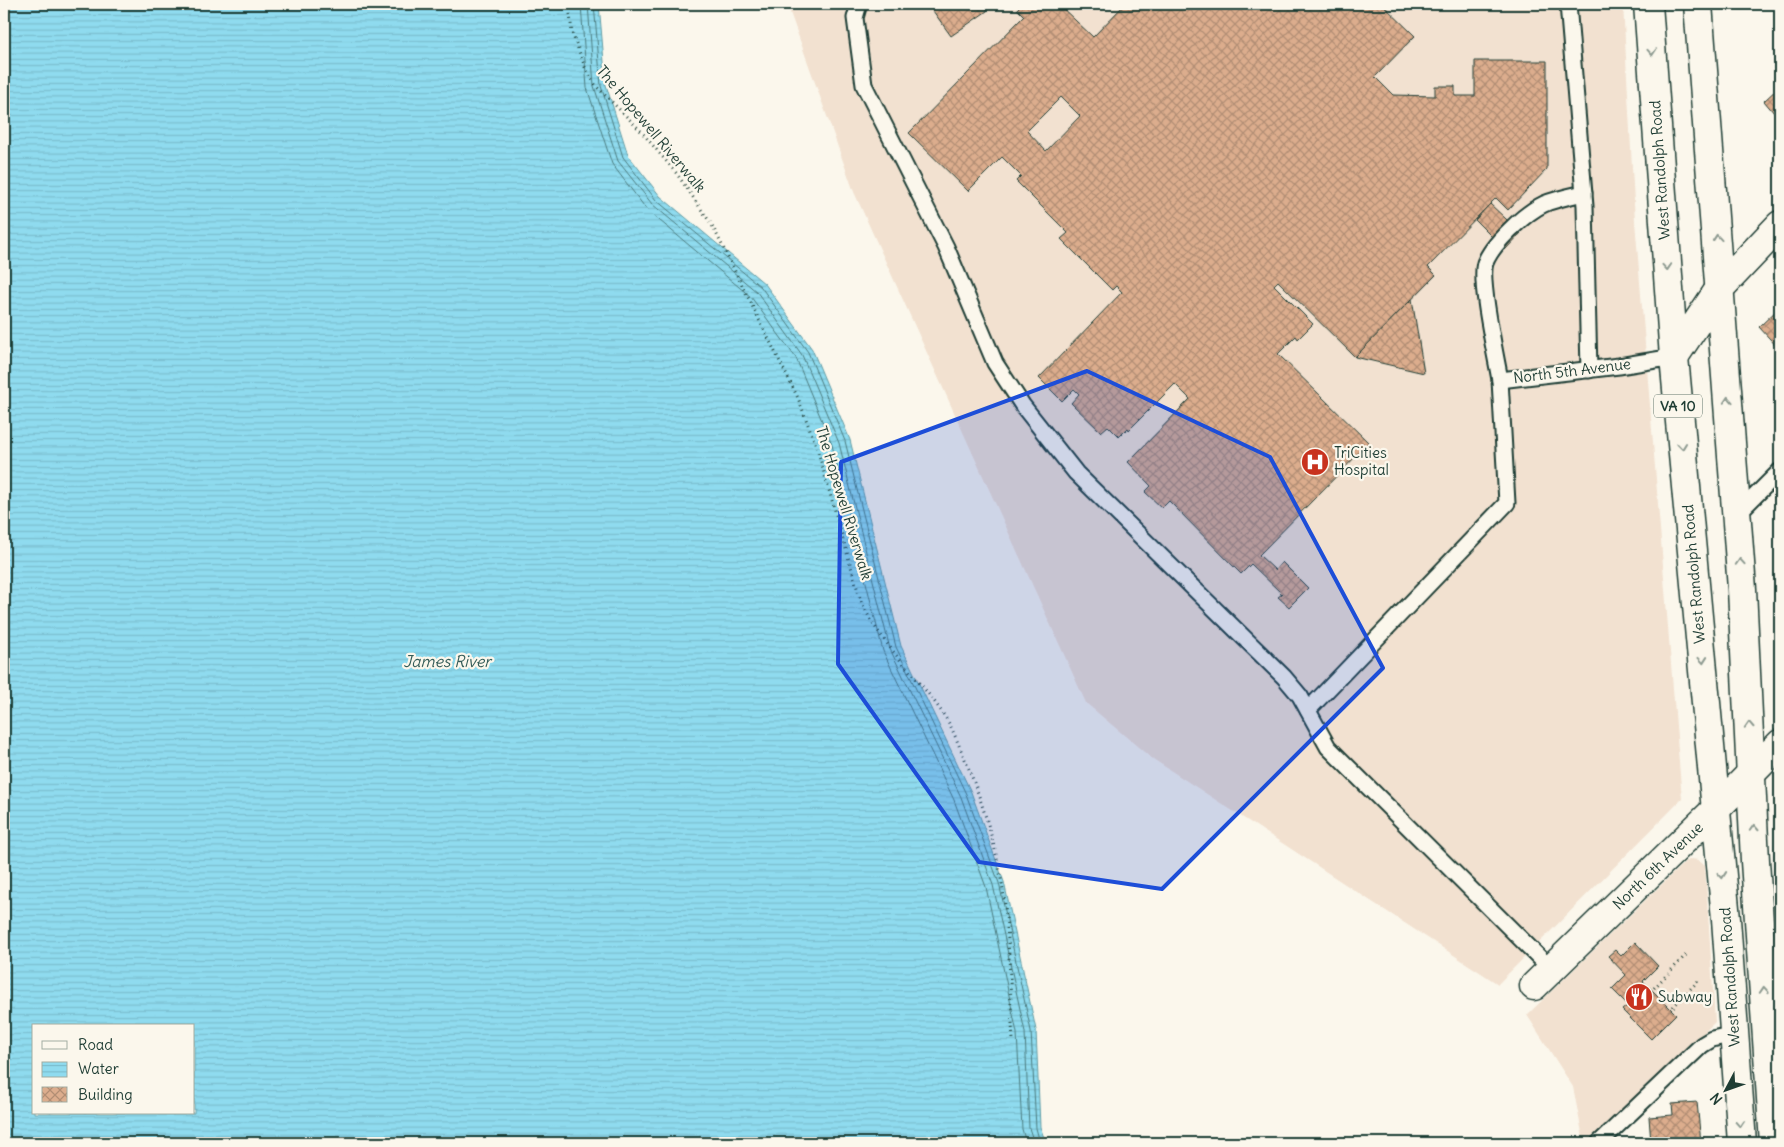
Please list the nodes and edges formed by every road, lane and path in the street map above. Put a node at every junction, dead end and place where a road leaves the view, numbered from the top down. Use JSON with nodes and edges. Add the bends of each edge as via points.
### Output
{"nodes":[{"id":1,"x":569,"y":4,"type":"edge"},
{"id":2,"x":859,"y":4,"type":"edge"},
{"id":3,"x":1568,"y":4,"type":"edge"},
{"id":4,"x":1648,"y":4,"type":"edge"},
{"id":5,"x":1698,"y":4,"type":"edge"},
{"id":6,"x":1584,"y":193,"type":"junction"},
{"id":7,"x":1780,"y":225,"type":"edge"},
{"id":8,"x":1720,"y":288,"type":"junction"},
{"id":9,"x":1674,"y":358,"type":"junction"},
{"id":10,"x":1589,"y":370,"type":"junction"},
{"id":11,"x":1500,"y":380,"type":"junction"},
{"id":12,"x":1780,"y":471,"type":"edge"},
{"id":13,"x":1737,"y":514,"type":"junction"},
{"id":14,"x":1308,"y":710,"type":"junction"},
{"id":15,"x":1780,"y":744,"type":"edge"},
{"id":16,"x":1751,"y":773,"type":"junction"},
{"id":17,"x":1716,"y":809,"type":"junction"},
{"id":18,"x":1686,"y":955,"type":"dead end"},
{"id":19,"x":1543,"y":978,"type":"joint"},
{"id":20,"x":1700,"y":979,"type":"dead end"},
{"id":21,"x":1654,"y":988,"type":"dead end"},
{"id":22,"x":1673,"y":1007,"type":"dead end"},
{"id":23,"x":1734,"y":1034,"type":"junction"},
{"id":24,"x":1013,"y":1040,"type":"dead end"},
{"id":25,"x":1599,"y":1143,"type":"edge"},
{"id":26,"x":1742,"y":1143,"type":"edge"},
{"id":27,"x":1774,"y":1143,"type":"edge"}],
"edges":[{"from":1,"to":24,"type":"path","name":"The Hopewell Riverwalk","via":[[572,33],[596,86],[640,130],[677,174],[712,224],[810,428],[867,614],[884,641],[951,726],[984,812],[1001,883]]},
{"from":2,"to":14,"type":"lane","via":[[855,18],[864,85],[946,247],[995,363],[1023,406],[1076,473],[1284,677]]},
{"from":3,"to":6,"type":"lane"},
{"from":4,"to":9,"type":"main road","name":"West Randolph Road","number":"VA 10","one_way":true},
{"from":8,"to":5,"type":"main road","one_way":true},
{"from":6,"to":10,"type":"lane"},
{"from":6,"to":11,"type":"lane","via":[[1543,204],[1513,226],[1485,263],[1483,283]]},
{"from":7,"to":8,"type":"main road"},
{"from":8,"to":9,"type":"main road"},
{"from":13,"to":8,"type":"main road","one_way":true},
{"from":9,"to":10,"type":"lane","name":"North 5th Avenue"},
{"from":9,"to":17,"type":"main road","name":"West Randolph Road","number":"VA 10","one_way":true},
{"from":10,"to":11,"type":"lane","name":"North 5th Avenue"},
{"from":11,"to":14,"type":"lane","name":"North 5th Avenue","via":[[1507,503]]},
{"from":12,"to":13,"type":"lane"},
{"from":16,"to":13,"type":"main road","one_way":true},
{"from":14,"to":19,"type":"lane","via":[[1328,747]]},
{"from":15,"to":16,"type":"main road","name":"North 6th Avenue"},
{"from":16,"to":17,"type":"main road","name":"North 6th Avenue"},
{"from":27,"to":16,"type":"main road","one_way":true},
{"from":17,"to":19,"type":"main road","name":"North 6th Avenue"},
{"from":17,"to":23,"type":"main road","name":"West Randolph Road","number":"VA 10","one_way":true},
{"from":18,"to":21,"type":"path"},
{"from":20,"to":22,"type":"path"},
{"from":23,"to":25,"type":"lane","via":[[1702,1045]]},
{"from":23,"to":26,"type":"main road","name":"West Randolph Road","number":"VA 10","one_way":true}]}
